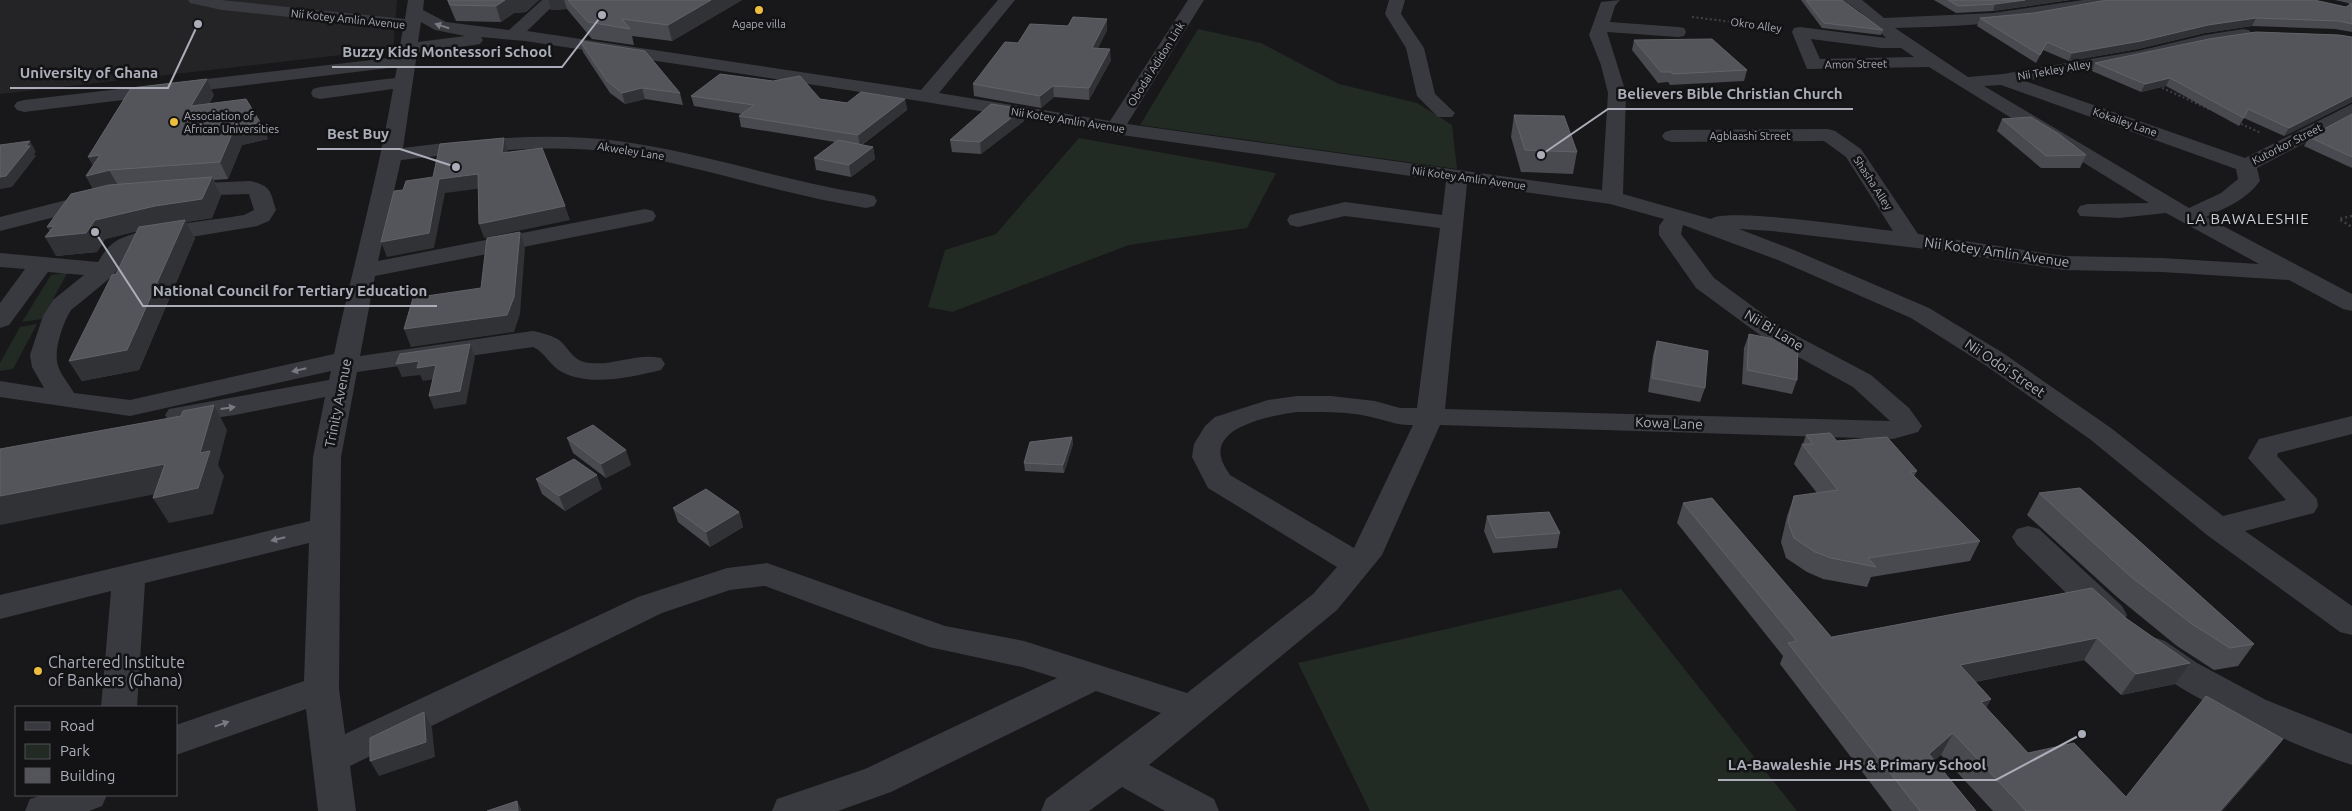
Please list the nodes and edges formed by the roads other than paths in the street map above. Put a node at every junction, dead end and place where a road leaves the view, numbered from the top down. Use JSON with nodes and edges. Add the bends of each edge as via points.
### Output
{"nodes":[{"id":1,"x":196,"y":0,"type":"edge"},
{"id":2,"x":551,"y":0,"type":"edge"},
{"id":3,"x":1007,"y":0,"type":"edge"},
{"id":4,"x":1196,"y":0,"type":"edge"},
{"id":5,"x":1397,"y":0,"type":"edge"},
{"id":6,"x":1612,"y":0,"type":"edge"},
{"id":7,"x":1851,"y":0,"type":"edge"},
{"id":8,"x":2105,"y":0,"type":"edge"},
{"id":9,"x":1881,"y":24,"type":"junction"},
{"id":10,"x":1602,"y":27,"type":"junction"},
{"id":11,"x":1678,"y":32,"type":"dead end"},
{"id":12,"x":1800,"y":32,"type":"joint"},
{"id":13,"x":2260,"y":33,"type":"edge"},
{"id":14,"x":519,"y":35,"type":"junction"},
{"id":15,"x":409,"y":38,"type":"edge"},
{"id":16,"x":1905,"y":43,"type":"junction"},
{"id":17,"x":1934,"y":62,"type":"junction"},
{"id":18,"x":2003,"y":80,"type":"junction"},
{"id":19,"x":1964,"y":83,"type":"junction"},
{"id":20,"x":320,"y":93,"type":"dead end"},
{"id":21,"x":926,"y":96,"type":"junction"},
{"id":22,"x":24,"y":106,"type":"dead end"},
{"id":23,"x":2352,"y":110,"type":"edge"},
{"id":24,"x":1445,"y":113,"type":"dead end"},
{"id":25,"x":1116,"y":128,"type":"junction"},
{"id":26,"x":1828,"y":135,"type":"joint"},
{"id":27,"x":1672,"y":136,"type":"dead end"},
{"id":28,"x":392,"y":155,"type":"junction"},
{"id":29,"x":2246,"y":165,"type":"junction"},
{"id":30,"x":1457,"y":176,"type":"junction"},
{"id":31,"x":159,"y":192,"type":"edge"},
{"id":32,"x":119,"y":195,"type":"edge"},
{"id":33,"x":1612,"y":198,"type":"junction"},
{"id":34,"x":866,"y":201,"type":"dead end"},
{"id":35,"x":2088,"y":211,"type":"dead end"},
{"id":36,"x":2179,"y":212,"type":"junction"},
{"id":37,"x":645,"y":216,"type":"dead end"},
{"id":38,"x":1689,"y":219,"type":"junction"},
{"id":39,"x":1298,"y":220,"type":"dead end"},
{"id":40,"x":1452,"y":223,"type":"junction"},
{"id":41,"x":0,"y":224,"type":"edge"},
{"id":42,"x":1910,"y":240,"type":"junction"},
{"id":43,"x":0,"y":260,"type":"edge"},
{"id":44,"x":41,"y":265,"type":"junction"},
{"id":45,"x":105,"y":270,"type":"junction"},
{"id":46,"x":364,"y":271,"type":"junction"},
{"id":47,"x":2297,"y":273,"type":"junction"},
{"id":48,"x":2352,"y":304,"type":"edge"},
{"id":49,"x":0,"y":320,"type":"edge"},
{"id":50,"x":652,"y":364,"type":"dead end"},
{"id":51,"x":344,"y":371,"type":"junction"},
{"id":52,"x":0,"y":389,"type":"edge"},
{"id":53,"x":64,"y":400,"type":"junction"},
{"id":54,"x":1430,"y":416,"type":"junction"},
{"id":55,"x":2352,"y":425,"type":"edge"},
{"id":56,"x":1908,"y":426,"type":"joint"},
{"id":57,"x":326,"y":528,"type":"junction"},
{"id":58,"x":2218,"y":528,"type":"junction"},
{"id":59,"x":2028,"y":537,"type":"dead end"},
{"id":60,"x":1358,"y":565,"type":"junction"},
{"id":61,"x":129,"y":576,"type":"junction"},
{"id":62,"x":0,"y":607,"type":"edge"},
{"id":63,"x":2352,"y":623,"type":"edge"},
{"id":64,"x":1095,"y":676,"type":"junction"},
{"id":65,"x":321,"y":689,"type":"junction"},
{"id":66,"x":119,"y":706,"type":"edge"},
{"id":67,"x":1192,"y":709,"type":"junction"},
{"id":68,"x":178,"y":739,"type":"edge"},
{"id":69,"x":2352,"y":750,"type":"edge"},
{"id":70,"x":330,"y":758,"type":"junction"},
{"id":71,"x":1120,"y":767,"type":"junction"},
{"id":72,"x":85,"y":796,"type":"edge"},
{"id":73,"x":44,"y":811,"type":"edge"},
{"id":74,"x":337,"y":811,"type":"edge"},
{"id":75,"x":791,"y":811,"type":"edge"},
{"id":76,"x":1060,"y":811,"type":"edge"},
{"id":77,"x":1200,"y":811,"type":"edge"}],
"edges":[{"from":1,"to":15,"type":"street","name":"Nii Kotey Amlin Avenue"},
{"from":2,"to":14,"type":"street"},
{"from":3,"to":21,"type":"street"},
{"from":4,"to":25,"type":"street","name":"Obodai Adidon Link"},
{"from":5,"to":24,"type":"street","via":[[1393,14],[1415,48],[1426,96]]},
{"from":6,"to":10,"type":"street"},
{"from":7,"to":9,"type":"street"},
{"from":8,"to":9,"type":"street","via":[[2006,17]]},
{"from":9,"to":16,"type":"street"},
{"from":10,"to":11,"type":"street"},
{"from":10,"to":33,"type":"street","via":[[1598,35],[1617,93]]},
{"from":12,"to":16,"type":"street","name":"Okro Alley"},
{"from":12,"to":17,"type":"street","name":"Amon Street","via":[[1813,65]]},
{"from":13,"to":18,"type":"street","name":"Nii Tekley Alley","via":[[2205,40],[2138,56]]},
{"from":14,"to":15,"type":"street","name":"Nii Kotey Amlin Avenue","via":[[459,41]]},
{"from":14,"to":15,"type":"street","name":"Nii Kotey Amlin Avenue","one_way":true,"via":[[441,26]]},
{"from":14,"to":21,"type":"street","name":"Nii Kotey Amlin Avenue"},
{"from":15,"to":20,"type":"street"},
{"from":15,"to":22,"type":"street"},
{"from":15,"to":28,"type":"street","name":"Trinity Avenue"},
{"from":16,"to":17,"type":"street"},
{"from":17,"to":19,"type":"street"},
{"from":18,"to":19,"type":"street","name":"Nii Tekley Alley"},
{"from":18,"to":29,"type":"street","name":"Kokailey Lane"},
{"from":19,"to":36,"type":"street"},
{"from":21,"to":25,"type":"street","name":"Nii Kotey Amlin Avenue"},
{"from":23,"to":29,"type":"street","name":"Kutorkor Street"},
{"from":25,"to":30,"type":"street","name":"Nii Kotey Amlin Avenue"},
{"from":26,"to":27,"type":"street","name":"Agblaashi Street"},
{"from":26,"to":42,"type":"street","name":"Shasha Alley","via":[[1854,153]]},
{"from":28,"to":34,"type":"street","name":"Akweley Lane","via":[[511,143],[578,144],[651,152],[822,195]]},
{"from":28,"to":46,"type":"street","name":"Trinity Avenue"},
{"from":29,"to":36,"type":"street","name":"Kutorkor Street","via":[[2248,181],[2229,198]]},
{"from":30,"to":33,"type":"street","name":"Nii Kotey Amlin Avenue"},
{"from":30,"to":40,"type":"street"},
{"from":31,"to":45,"type":"street","via":[[250,187],[259,190],[265,210],[249,221],[129,243],[116,252]]},
{"from":32,"to":41,"type":"street"},
{"from":33,"to":38,"type":"street","name":"Nii Odoi Street"},
{"from":35,"to":36,"type":"street"},
{"from":36,"to":47,"type":"street"},
{"from":37,"to":46,"type":"street"},
{"from":38,"to":42,"type":"street","name":"Nii Kotey Amlin Avenue","via":[[1772,224]]},
{"from":38,"to":56,"type":"street","name":"Nii Bi Lane","via":[[1670,226],[1670,234],[1705,283],[1773,333],[1862,381]]},
{"from":38,"to":58,"type":"street","name":"Nii Odoi Street","via":[[1920,312],[2101,434]]},
{"from":39,"to":40,"type":"street","via":[[1345,210]]},
{"from":40,"to":54,"type":"street"},
{"from":42,"to":47,"type":"street","name":"Nii Kotey Amlin Avenue","via":[[2064,263]]},
{"from":43,"to":44,"type":"street"},
{"from":44,"to":45,"type":"street"},
{"from":44,"to":49,"type":"street"},
{"from":45,"to":53,"type":"street","via":[[62,305],[51,325],[43,355],[45,367]]},
{"from":46,"to":51,"type":"street","name":"Trinity Avenue"},
{"from":47,"to":48,"type":"street"},
{"from":50,"to":51,"type":"street","via":[[577,370],[568,365],[551,345],[533,339]]},
{"from":51,"to":53,"type":"street","via":[[235,407],[152,418],[130,408]]},
{"from":51,"to":57,"type":"street","name":"Trinity Avenue","via":[[327,458]]},
{"from":52,"to":53,"type":"street"},
{"from":54,"to":56,"type":"street","name":"Kowa Lane","via":[[1892,430]]},
{"from":54,"to":60,"type":"street","via":[[1366,555]]},
{"from":54,"to":60,"type":"street","name":"Kowa Lane","via":[[1398,416],[1375,409],[1331,404],[1297,404],[1268,408],[1225,423],[1214,432],[1208,444],[1206,457],[1218,481]]},
{"from":55,"to":58,"type":"street","via":[[2269,445],[2262,458],[2302,499],[2302,506]]},
{"from":57,"to":61,"type":"street","one_way":true},
{"from":57,"to":65,"type":"street","name":"Trinity Avenue"},
{"from":58,"to":63,"type":"street","name":"Nii Odoi Street"},
{"from":59,"to":69,"type":"street","via":[[2127,630],[2185,672],[2253,710]]},
{"from":60,"to":67,"type":"street","via":[[1325,602]]},
{"from":61,"to":62,"type":"street"},
{"from":61,"to":66,"type":"street"},
{"from":64,"to":67,"type":"street"},
{"from":64,"to":70,"type":"street","via":[[1024,654],[941,638],[767,574],[727,579],[650,605]]},
{"from":64,"to":75,"type":"street","via":[[878,781]]},
{"from":68,"to":65,"type":"street","one_way":true},
{"from":65,"to":70,"type":"street","name":"Trinity Avenue"},
{"from":67,"to":71,"type":"street"},
{"from":70,"to":74,"type":"street","name":"Trinity Avenue"},
{"from":71,"to":76,"type":"street"},
{"from":71,"to":77,"type":"street"},
{"from":72,"to":73,"type":"street"}]}
